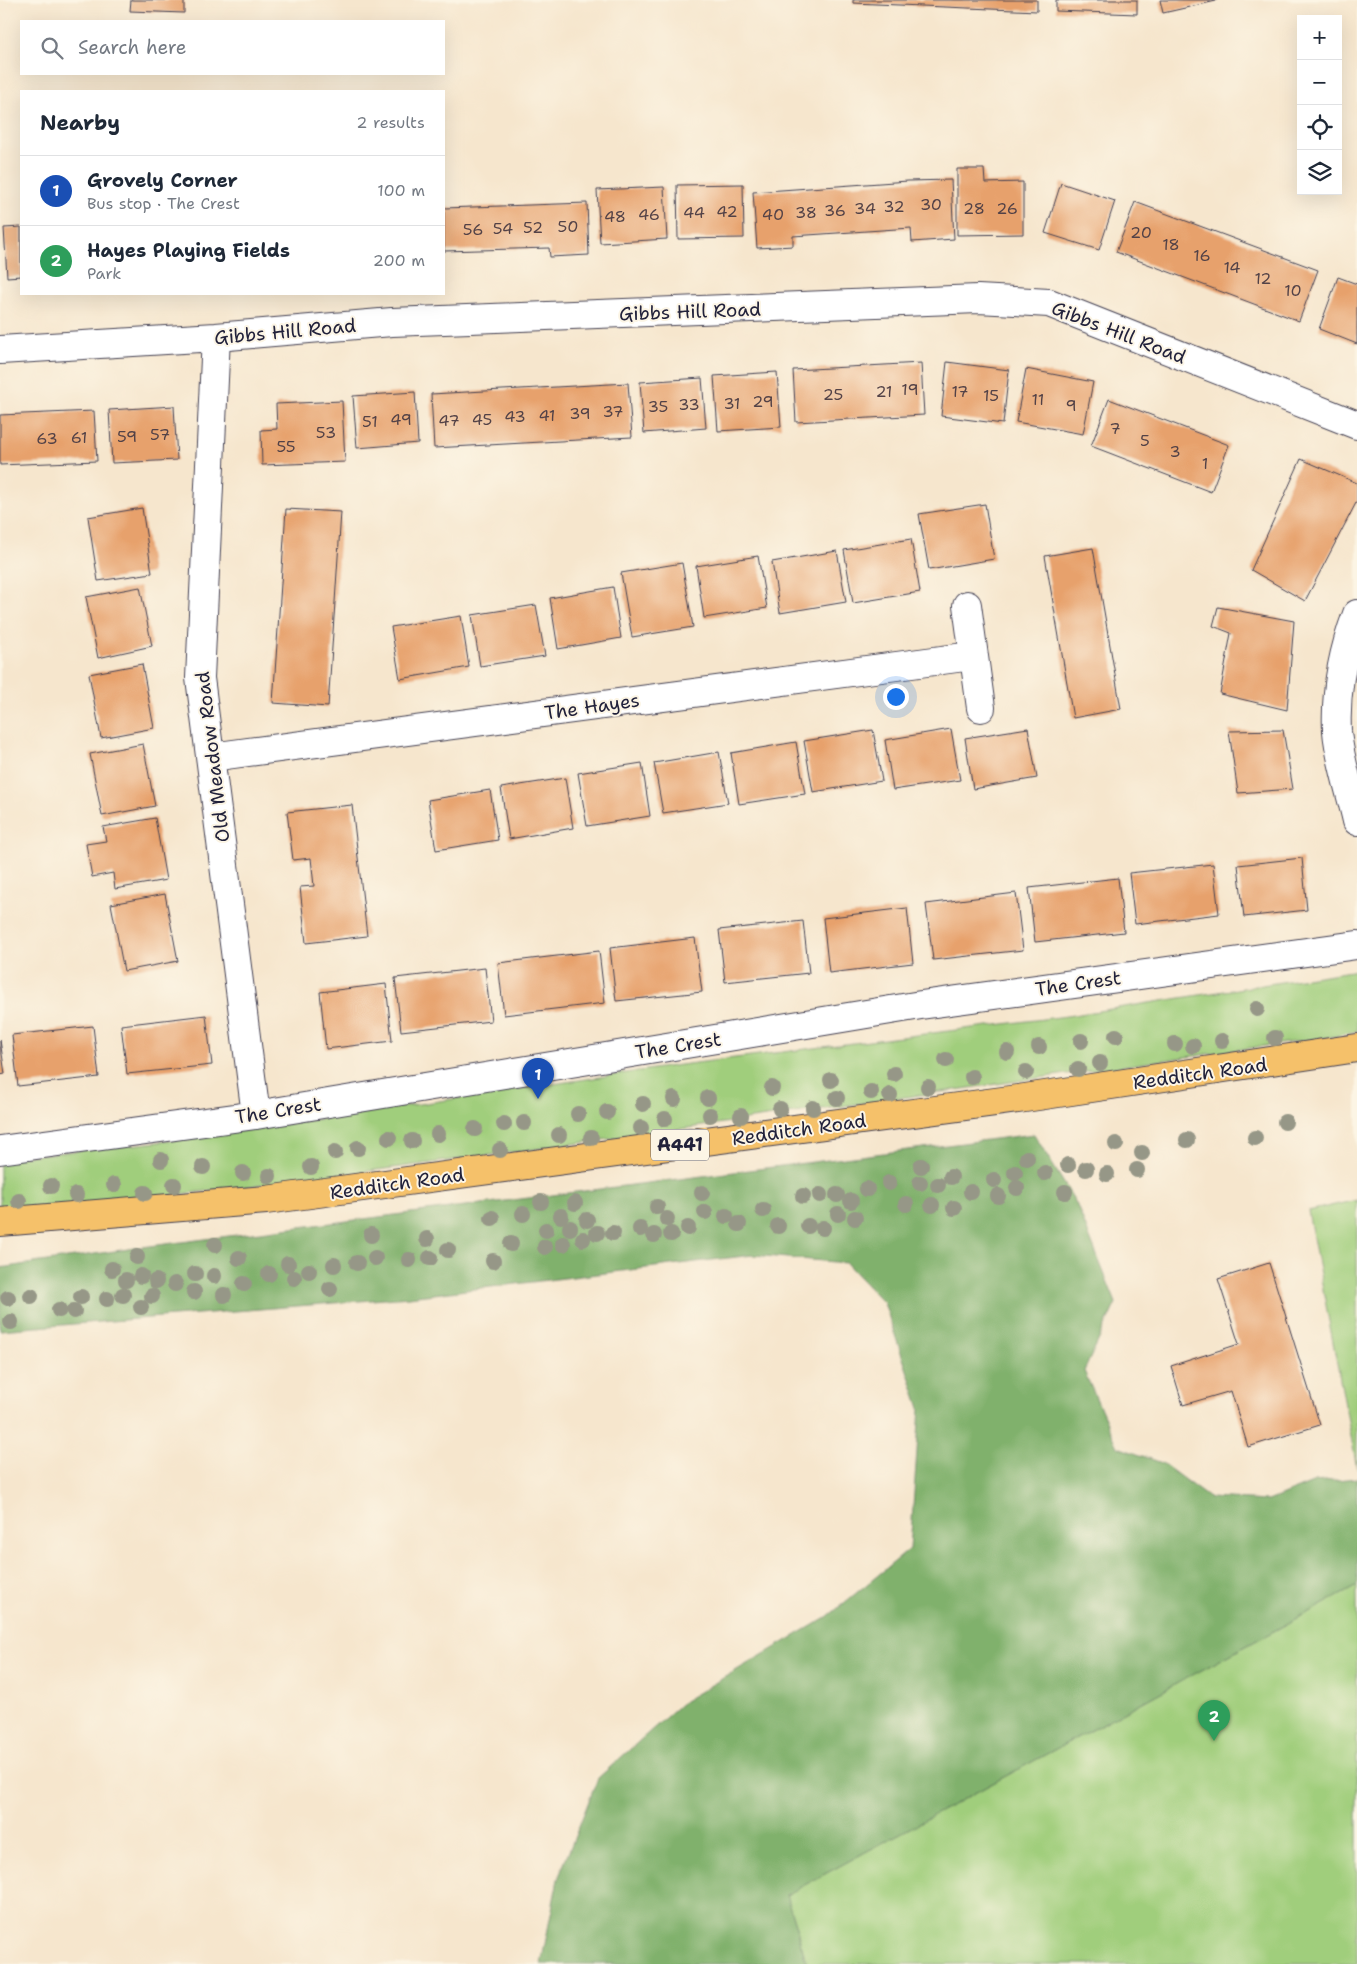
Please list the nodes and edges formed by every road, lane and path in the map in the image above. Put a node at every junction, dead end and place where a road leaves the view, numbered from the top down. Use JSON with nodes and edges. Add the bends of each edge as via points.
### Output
{"nodes":[{"id":1,"x":216,"y":337,"type":"junction"},
{"id":2,"x":0,"y":350,"type":"edge"},
{"id":3,"x":1357,"y":425,"type":"edge"},
{"id":4,"x":967,"y":605,"type":"dead end"},
{"id":5,"x":1357,"y":614,"type":"edge"},
{"id":6,"x":972,"y":656,"type":"junction"},
{"id":7,"x":981,"y":708,"type":"dead end"},
{"id":8,"x":211,"y":757,"type":"junction"},
{"id":9,"x":1357,"y":821,"type":"edge"},
{"id":10,"x":1357,"y":945,"type":"edge"},
{"id":11,"x":1357,"y":1048,"type":"edge"},
{"id":12,"x":256,"y":1115,"type":"junction"},
{"id":13,"x":0,"y":1150,"type":"edge"},
{"id":14,"x":0,"y":1222,"type":"edge"}],
"edges":[{"from":1,"to":2,"type":"street","name":"Gibbs Hill Road"},
{"from":1,"to":3,"type":"street","name":"Gibbs Hill Road","via":[[392,322],[978,299],[1049,303]]},
{"from":1,"to":8,"type":"street","name":"Old Meadow Road","via":[[200,678]]},
{"from":4,"to":6,"type":"street"},
{"from":5,"to":9,"type":"street","via":[[1344,652],[1338,688],[1337,732]]},
{"from":6,"to":7,"type":"street"},
{"from":6,"to":8,"type":"street","name":"The Hayes"},
{"from":8,"to":12,"type":"street","name":"Old Meadow Road"},
{"from":10,"to":12,"type":"street","name":"The Crest","via":[[921,1005]]},
{"from":11,"to":14,"type":"highway","name":"Redditch Road","number":"A441","via":[[1025,1098],[266,1200]]},
{"from":12,"to":13,"type":"street","name":"The Crest"}]}
